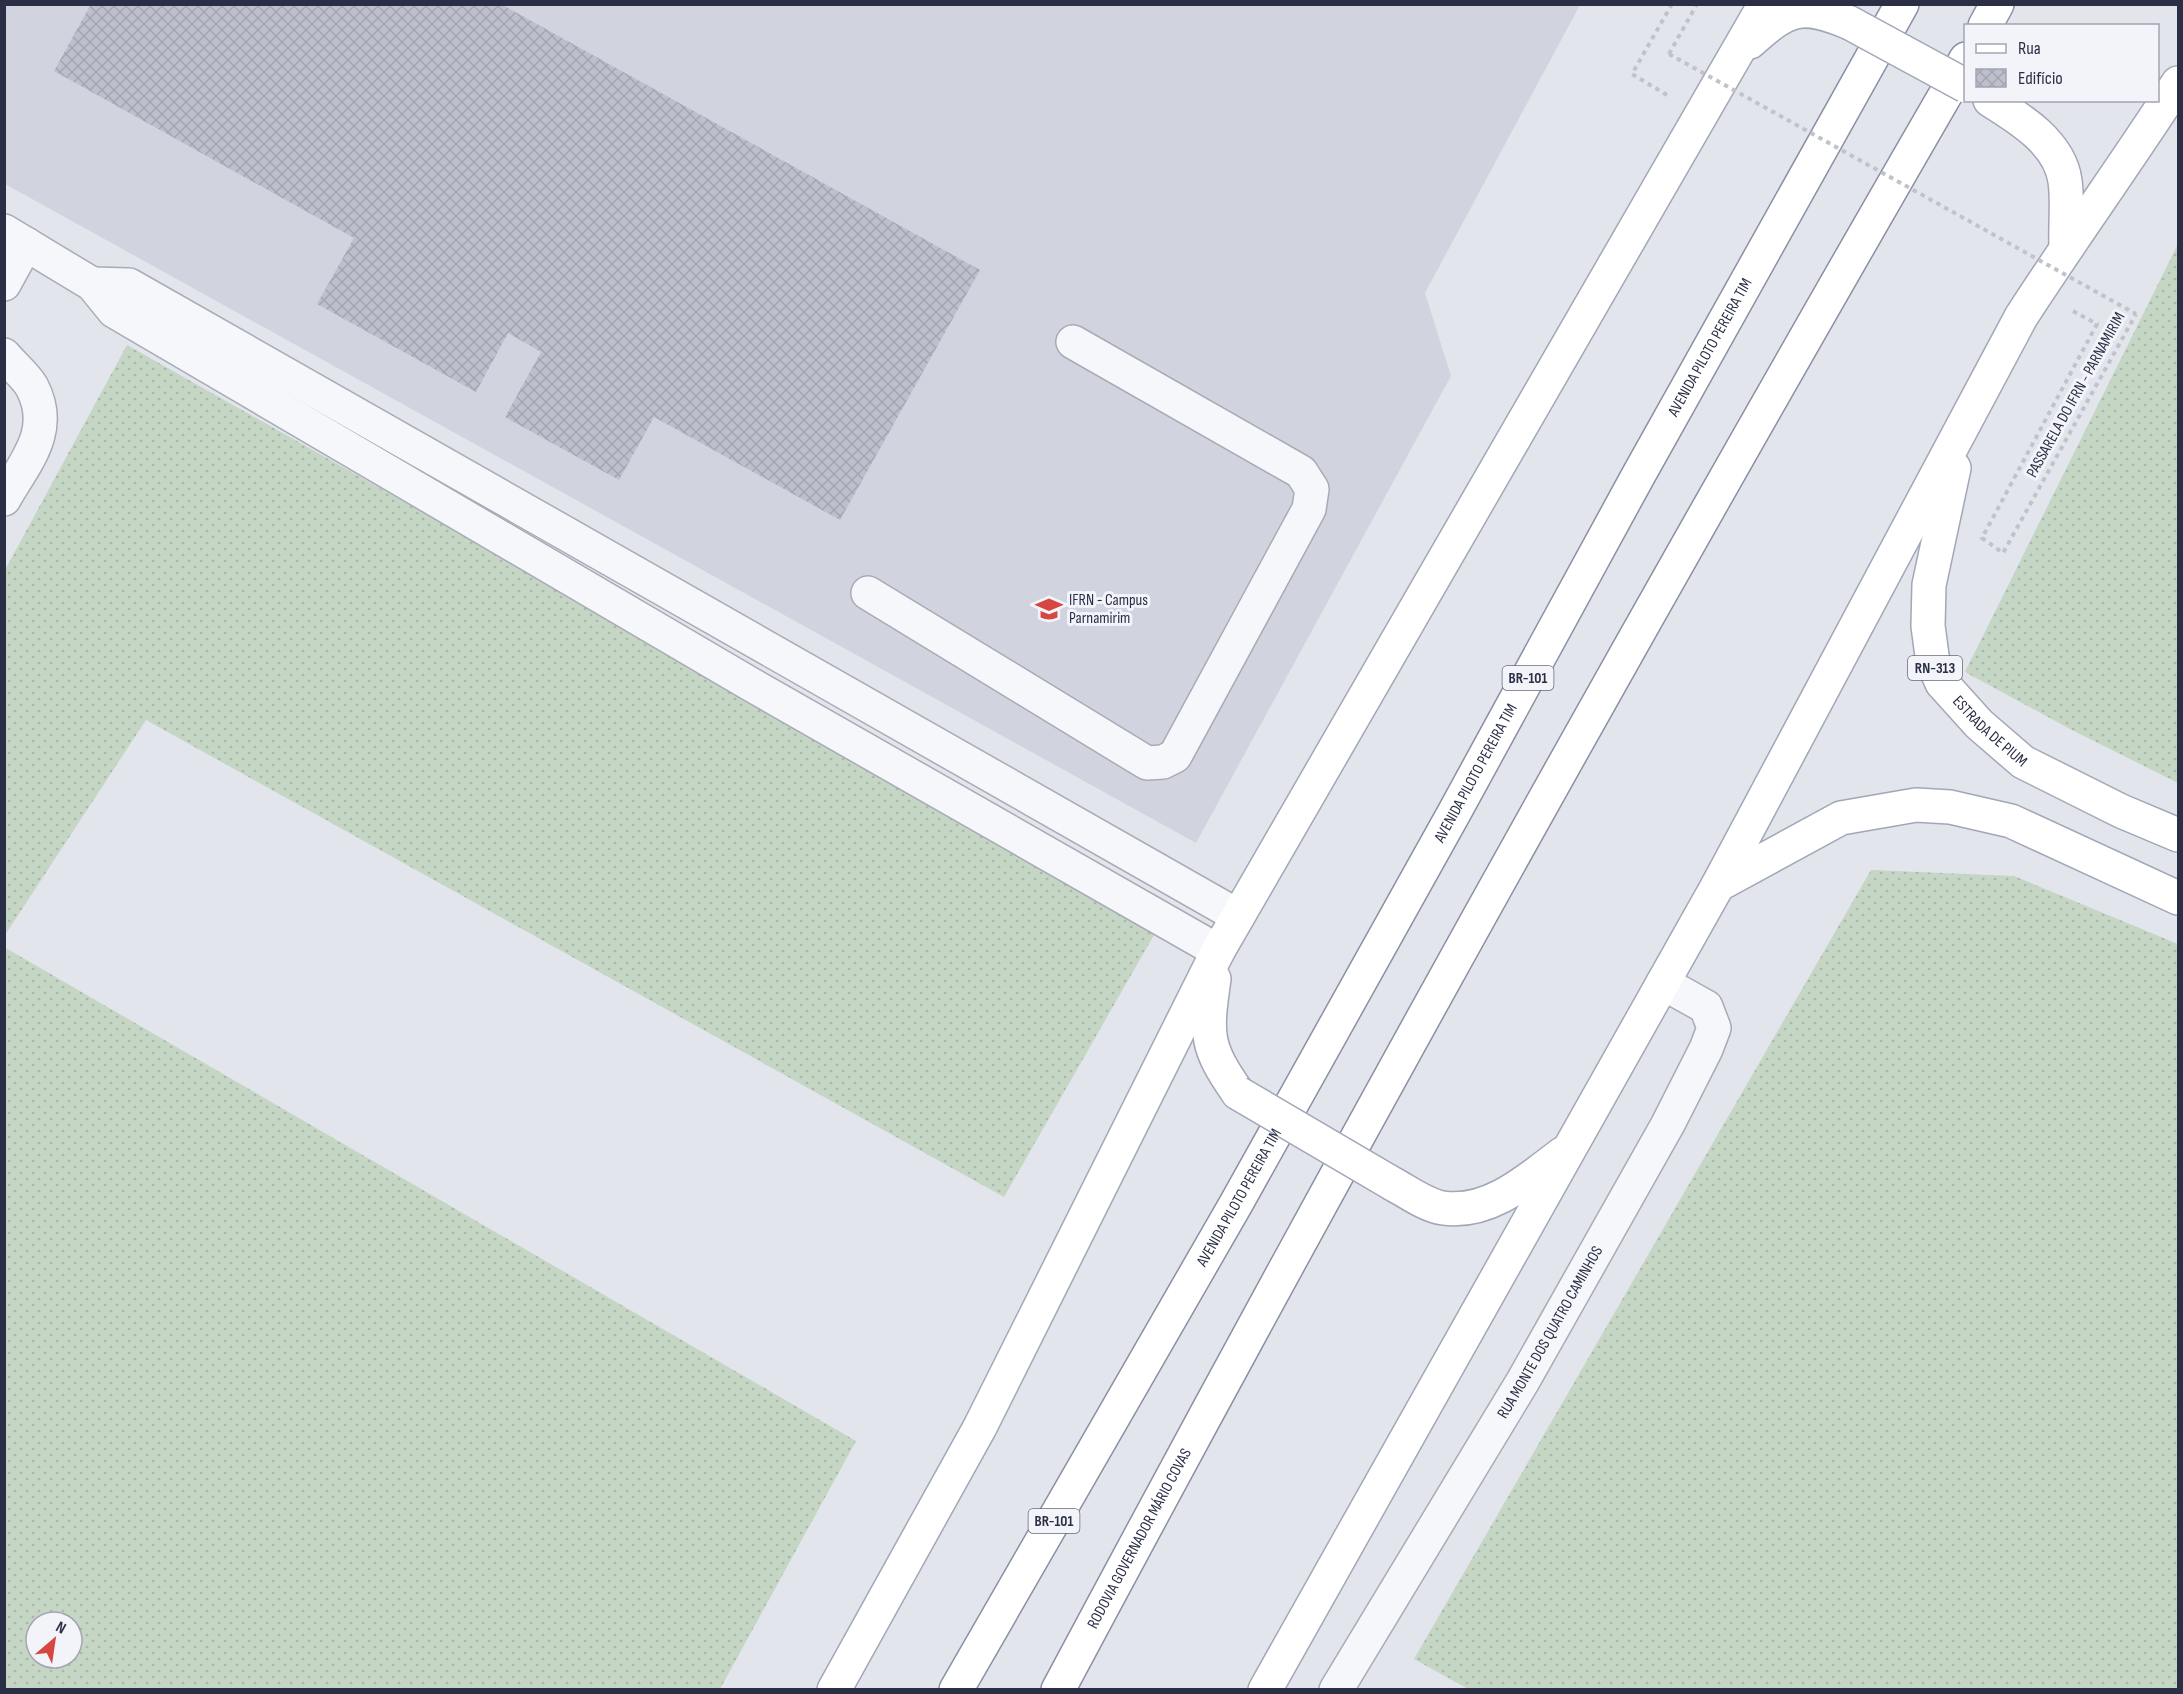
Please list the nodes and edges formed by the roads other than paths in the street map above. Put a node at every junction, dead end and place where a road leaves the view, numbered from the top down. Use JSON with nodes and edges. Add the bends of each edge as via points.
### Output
{"nodes":[{"id":1,"x":1765,"y":4,"type":"edge"},
{"id":2,"x":1902,"y":4,"type":"edge"},
{"id":3,"x":1997,"y":4,"type":"edge"},
{"id":4,"x":1986,"y":24,"type":"edge"},
{"id":5,"x":1737,"y":52,"type":"junction"},
{"id":6,"x":1964,"y":61,"type":"edge"},
{"id":7,"x":2178,"y":83,"type":"edge"},
{"id":8,"x":1964,"y":85,"type":"edge"},
{"id":9,"x":2000,"y":107,"type":"edge"},
{"id":10,"x":15,"y":238,"type":"edge"},
{"id":11,"x":2066,"y":247,"type":"junction"},
{"id":12,"x":4,"y":284,"type":"edge"},
{"id":13,"x":92,"y":284,"type":"junction"},
{"id":14,"x":1073,"y":342,"type":"dead end"},
{"id":15,"x":4,"y":355,"type":"edge"},
{"id":16,"x":1961,"y":433,"type":"junction"},
{"id":17,"x":4,"y":499,"type":"edge"},
{"id":18,"x":868,"y":593,"type":"dead end"},
{"id":19,"x":769,"y":651,"type":"junction"},
{"id":20,"x":752,"y":684,"type":"junction"},
{"id":21,"x":2178,"y":835,"type":"edge"},
{"id":22,"x":1718,"y":885,"type":"junction"},
{"id":23,"x":2178,"y":898,"type":"edge"},
{"id":24,"x":1238,"y":916,"type":"junction"},
{"id":25,"x":1218,"y":951,"type":"junction"},
{"id":26,"x":1664,"y":983,"type":"junction"},
{"id":27,"x":1572,"y":1147,"type":"junction"},
{"id":28,"x":834,"y":1689,"type":"edge"},
{"id":29,"x":956,"y":1689,"type":"edge"},
{"id":30,"x":1058,"y":1689,"type":"edge"},
{"id":31,"x":1266,"y":1689,"type":"edge"},
{"id":32,"x":1336,"y":1689,"type":"edge"}],
"edges":[{"from":1,"to":5,"type":"main road"},
{"from":2,"to":29,"type":"main road","name":"AVENIDA PILOTO PEREIRA TIM","number":"BR-101","via":[[1152,1352]]},
{"from":3,"to":4,"type":"main road"},
{"from":5,"to":8,"type":"main road","bridge":true,"via":[[1779,17],[1808,10],[1850,23]]},
{"from":5,"to":24,"type":"main road"},
{"from":6,"to":30,"type":"main road","name":"RODOVIA GOVERNADOR MÁRIO COVAS","via":[[1525,832]]},
{"from":7,"to":11,"type":"main road"},
{"from":9,"to":11,"type":"main road","via":[[2034,131],[2054,154],[2065,179]]},
{"from":10,"to":12,"type":"street"},
{"from":10,"to":13,"type":"street"},
{"from":11,"to":16,"type":"main road","via":[[2021,317]]},
{"from":13,"to":19,"type":"street","via":[[129,285]]},
{"from":13,"to":20,"type":"street","via":[[114,311]]},
{"from":14,"to":18,"type":"street","via":[[1301,472],[1312,489],[1309,509],[1175,756],[1147,763]]},
{"from":15,"to":17,"type":"street","via":[[32,387],[41,411],[41,435]]},
{"from":16,"to":21,"type":"main road","name":"ESTRADA DE PIUM","number":"RN-313","via":[[1929,585],[1928,626],[1933,663],[1942,683],[1979,724],[2023,762]]},
{"from":16,"to":22,"type":"main road"},
{"from":19,"to":20,"type":"street"},
{"from":19,"to":24,"type":"street"},
{"from":20,"to":25,"type":"street"},
{"from":22,"to":23,"type":"main road","via":[[1841,818],[1916,805],[1950,807],[2011,821]]},
{"from":22,"to":26,"type":"main road"},
{"from":24,"to":25,"type":"main road"},
{"from":25,"to":27,"type":"main road","bridge":true,"via":[[1208,1026],[1214,1055],[1238,1093],[1393,1184],[1442,1208],[1474,1206],[1511,1192]]},
{"from":25,"to":28,"type":"main road","via":[[980,1427]]},
{"from":26,"to":27,"type":"main road"},
{"from":26,"to":32,"type":"street","name":"RUA MONTE DOS QUATRO CAMINHOS","via":[[1706,1007],[1714,1028],[1706,1048],[1668,1124],[1523,1381]]},
{"from":27,"to":31,"type":"main road"}]}
